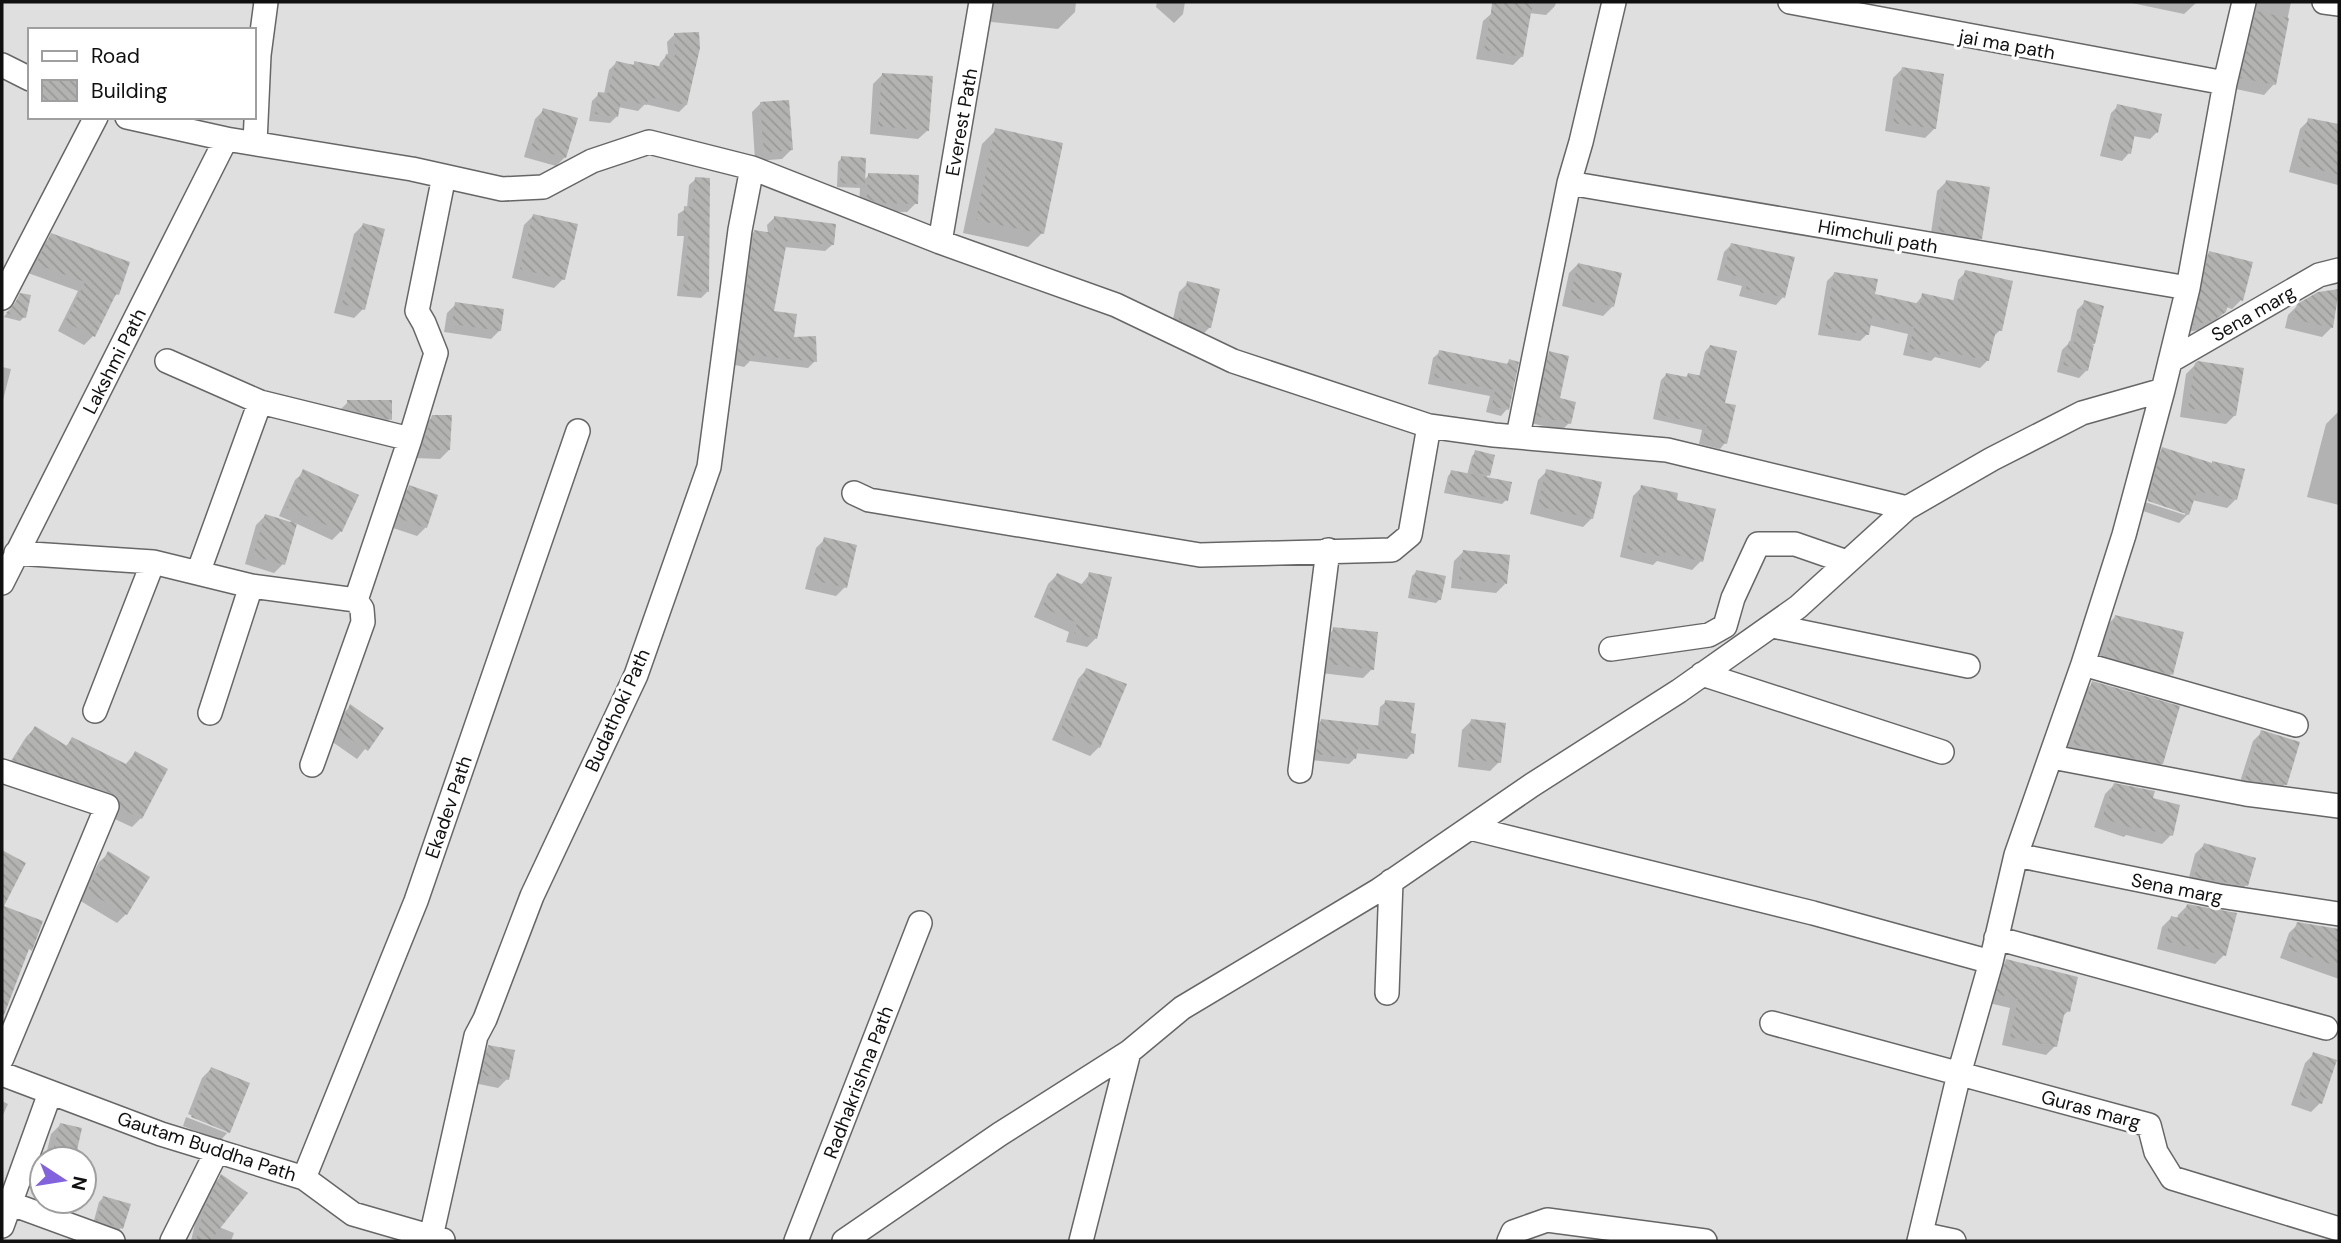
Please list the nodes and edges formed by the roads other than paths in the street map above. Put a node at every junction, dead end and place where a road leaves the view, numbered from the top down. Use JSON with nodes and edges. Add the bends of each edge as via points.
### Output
{"nodes":[{"id":1,"x":266,"y":2,"type":"edge"},
{"id":2,"x":981,"y":2,"type":"edge"},
{"id":3,"x":1614,"y":2,"type":"edge"},
{"id":4,"x":1790,"y":2,"type":"edge"},
{"id":5,"x":2244,"y":2,"type":"edge"},
{"id":6,"x":2324,"y":2,"type":"edge"},
{"id":7,"x":2339,"y":4,"type":"edge"},
{"id":8,"x":2,"y":65,"type":"edge"},
{"id":9,"x":28,"y":78,"type":"edge"},
{"id":10,"x":2225,"y":83,"type":"junction"},
{"id":11,"x":95,"y":119,"type":"edge"},
{"id":12,"x":136,"y":119,"type":"edge"},
{"id":13,"x":226,"y":139,"type":"junction"},
{"id":14,"x":255,"y":143,"type":"junction"},
{"id":15,"x":752,"y":168,"type":"junction"},
{"id":16,"x":444,"y":176,"type":"junction"},
{"id":17,"x":1569,"y":183,"type":"junction"},
{"id":18,"x":940,"y":242,"type":"junction"},
{"id":19,"x":2339,"y":270,"type":"edge"},
{"id":20,"x":2188,"y":288,"type":"junction"},
{"id":21,"x":2,"y":298,"type":"edge"},
{"id":22,"x":167,"y":361,"type":"dead end"},
{"id":23,"x":2169,"y":361,"type":"junction"},
{"id":24,"x":2162,"y":390,"type":"junction"},
{"id":25,"x":260,"y":402,"type":"junction"},
{"id":26,"x":1429,"y":426,"type":"junction"},
{"id":27,"x":578,"y":430,"type":"dead end"},
{"id":28,"x":1518,"y":436,"type":"junction"},
{"id":29,"x":410,"y":439,"type":"junction"},
{"id":30,"x":854,"y":493,"type":"dead end"},
{"id":31,"x":1907,"y":508,"type":"junction"},
{"id":32,"x":1328,"y":550,"type":"junction"},
{"id":33,"x":16,"y":553,"type":"junction"},
{"id":34,"x":153,"y":562,"type":"junction"},
{"id":35,"x":1847,"y":562,"type":"junction"},
{"id":36,"x":198,"y":573,"type":"junction"},
{"id":37,"x":2,"y":583,"type":"edge"},
{"id":38,"x":251,"y":586,"type":"junction"},
{"id":39,"x":356,"y":600,"type":"junction"},
{"id":40,"x":1773,"y":626,"type":"junction"},
{"id":41,"x":1611,"y":649,"type":"dead end"},
{"id":42,"x":2083,"y":664,"type":"junction"},
{"id":43,"x":1968,"y":666,"type":"dead end"},
{"id":44,"x":1702,"y":674,"type":"junction"},
{"id":45,"x":95,"y":710,"type":"dead end"},
{"id":46,"x":210,"y":713,"type":"dead end"},
{"id":47,"x":2295,"y":725,"type":"dead end"},
{"id":48,"x":1942,"y":752,"type":"dead end"},
{"id":49,"x":2052,"y":757,"type":"junction"},
{"id":50,"x":312,"y":765,"type":"dead end"},
{"id":51,"x":2,"y":771,"type":"edge"},
{"id":52,"x":1300,"y":771,"type":"dead end"},
{"id":53,"x":2339,"y":806,"type":"edge"},
{"id":54,"x":1470,"y":828,"type":"junction"},
{"id":55,"x":2016,"y":855,"type":"junction"},
{"id":56,"x":1391,"y":881,"type":"junction"},
{"id":57,"x":2339,"y":914,"type":"edge"},
{"id":58,"x":920,"y":923,"type":"dead end"},
{"id":59,"x":1996,"y":938,"type":"junction"},
{"id":60,"x":1991,"y":962,"type":"junction"},
{"id":61,"x":1387,"y":993,"type":"dead end"},
{"id":62,"x":1772,"y":1023,"type":"dead end"},
{"id":63,"x":2326,"y":1028,"type":"dead end"},
{"id":64,"x":1129,"y":1052,"type":"junction"},
{"id":65,"x":2,"y":1058,"type":"edge"},
{"id":66,"x":2,"y":1074,"type":"edge"},
{"id":67,"x":1959,"y":1074,"type":"junction"},
{"id":68,"x":50,"y":1093,"type":"junction"},
{"id":69,"x":217,"y":1151,"type":"junction"},
{"id":70,"x":304,"y":1178,"type":"junction"},
{"id":71,"x":9,"y":1203,"type":"junction"},
{"id":72,"x":2,"y":1226,"type":"edge"},
{"id":73,"x":2339,"y":1229,"type":"edge"},
{"id":74,"x":1920,"y":1237,"type":"edge"},
{"id":75,"x":438,"y":1239,"type":"edge"},
{"id":76,"x":113,"y":1241,"type":"edge"},
{"id":77,"x":172,"y":1241,"type":"edge"},
{"id":78,"x":796,"y":1241,"type":"edge"},
{"id":79,"x":844,"y":1241,"type":"edge"},
{"id":80,"x":1081,"y":1241,"type":"edge"},
{"id":81,"x":1509,"y":1241,"type":"edge"},
{"id":82,"x":1705,"y":1241,"type":"edge"},
{"id":83,"x":1954,"y":1241,"type":"edge"}],
"edges":[{"from":1,"to":14,"type":"street"},
{"from":2,"to":18,"type":"street","name":"Everest Path"},
{"from":3,"to":17,"type":"street"},
{"from":4,"to":10,"type":"street","name":"jai ma path"},
{"from":5,"to":10,"type":"street"},
{"from":6,"to":7,"type":"street"},
{"from":8,"to":9,"type":"street"},
{"from":10,"to":20,"type":"street"},
{"from":11,"to":21,"type":"street"},
{"from":12,"to":13,"type":"street"},
{"from":13,"to":14,"type":"street"},
{"from":13,"to":33,"type":"street","name":"Lakshmi Path"},
{"from":14,"to":16,"type":"street"},
{"from":15,"to":16,"type":"street","via":[[649,142],[592,161],[543,187],[502,189]]},
{"from":15,"to":18,"type":"street"},
{"from":15,"to":75,"type":"street","name":"Budathoki Path","via":[[709,467],[636,675],[532,896],[476,1036]]},
{"from":16,"to":29,"type":"street","via":[[417,312],[436,353]]},
{"from":17,"to":20,"type":"street","name":"Himchuli path"},
{"from":17,"to":28,"type":"street"},
{"from":18,"to":26,"type":"street","via":[[1116,305],[1233,361]]},
{"from":19,"to":23,"type":"street","name":"Sena marg","via":[[2319,275]]},
{"from":20,"to":23,"type":"street"},
{"from":22,"to":25,"type":"street"},
{"from":23,"to":24,"type":"street"},
{"from":24,"to":31,"type":"street","via":[[2082,413]]},
{"from":24,"to":42,"type":"street","via":[[2124,535]]},
{"from":25,"to":29,"type":"street"},
{"from":25,"to":36,"type":"street"},
{"from":26,"to":28,"type":"street"},
{"from":26,"to":32,"type":"street","via":[[1410,535],[1392,550]]},
{"from":27,"to":70,"type":"street","name":"Ekadev Path","via":[[416,901]]},
{"from":28,"to":31,"type":"street","via":[[1667,450]]},
{"from":29,"to":39,"type":"street"},
{"from":30,"to":32,"type":"street","via":[[869,500],[1200,555]]},
{"from":31,"to":35,"type":"street"},
{"from":32,"to":52,"type":"street"},
{"from":33,"to":34,"type":"street"},
{"from":33,"to":37,"type":"street","name":"Lakshmi Path"},
{"from":34,"to":36,"type":"street"},
{"from":34,"to":45,"type":"street"},
{"from":35,"to":40,"type":"street"},
{"from":35,"to":41,"type":"street","via":[[1795,544],[1758,544],[1725,626],[1709,635]]},
{"from":36,"to":38,"type":"street"},
{"from":38,"to":39,"type":"street"},
{"from":38,"to":46,"type":"street"},
{"from":39,"to":50,"type":"street","via":[[363,621]]},
{"from":40,"to":43,"type":"street"},
{"from":40,"to":44,"type":"street"},
{"from":42,"to":47,"type":"street"},
{"from":42,"to":49,"type":"street"},
{"from":44,"to":48,"type":"street"},
{"from":44,"to":54,"type":"street"},
{"from":49,"to":53,"type":"street","via":[[2246,794]]},
{"from":49,"to":55,"type":"street"},
{"from":51,"to":65,"type":"street","via":[[107,806]]},
{"from":54,"to":56,"type":"street"},
{"from":54,"to":60,"type":"street"},
{"from":55,"to":57,"type":"street","name":"Sena marg","via":[[2219,897]]},
{"from":55,"to":59,"type":"street"},
{"from":56,"to":61,"type":"street"},
{"from":56,"to":64,"type":"street","via":[[1182,1007]]},
{"from":58,"to":78,"type":"street","name":"Radhakrishna Path"},
{"from":59,"to":60,"type":"street"},
{"from":59,"to":63,"type":"street"},
{"from":60,"to":67,"type":"street"},
{"from":62,"to":67,"type":"street"},
{"from":64,"to":79,"type":"street"},
{"from":64,"to":80,"type":"street"},
{"from":66,"to":68,"type":"street","name":"Gautam Buddha Path"},
{"from":67,"to":73,"type":"street","name":"Guras marg","via":[[2149,1125],[2156,1152],[2172,1178]]},
{"from":67,"to":74,"type":"street"},
{"from":68,"to":69,"type":"street","name":"Gautam Buddha Path"},
{"from":68,"to":71,"type":"street"},
{"from":69,"to":70,"type":"street","name":"Gautam Buddha Path"},
{"from":69,"to":77,"type":"street"},
{"from":70,"to":75,"type":"street","name":"Gautam Buddha Path","via":[[353,1213]]},
{"from":71,"to":72,"type":"street"},
{"from":71,"to":76,"type":"street"},
{"from":74,"to":83,"type":"street"},
{"from":81,"to":82,"type":"street","via":[[1513,1232],[1547,1220]]}]}
